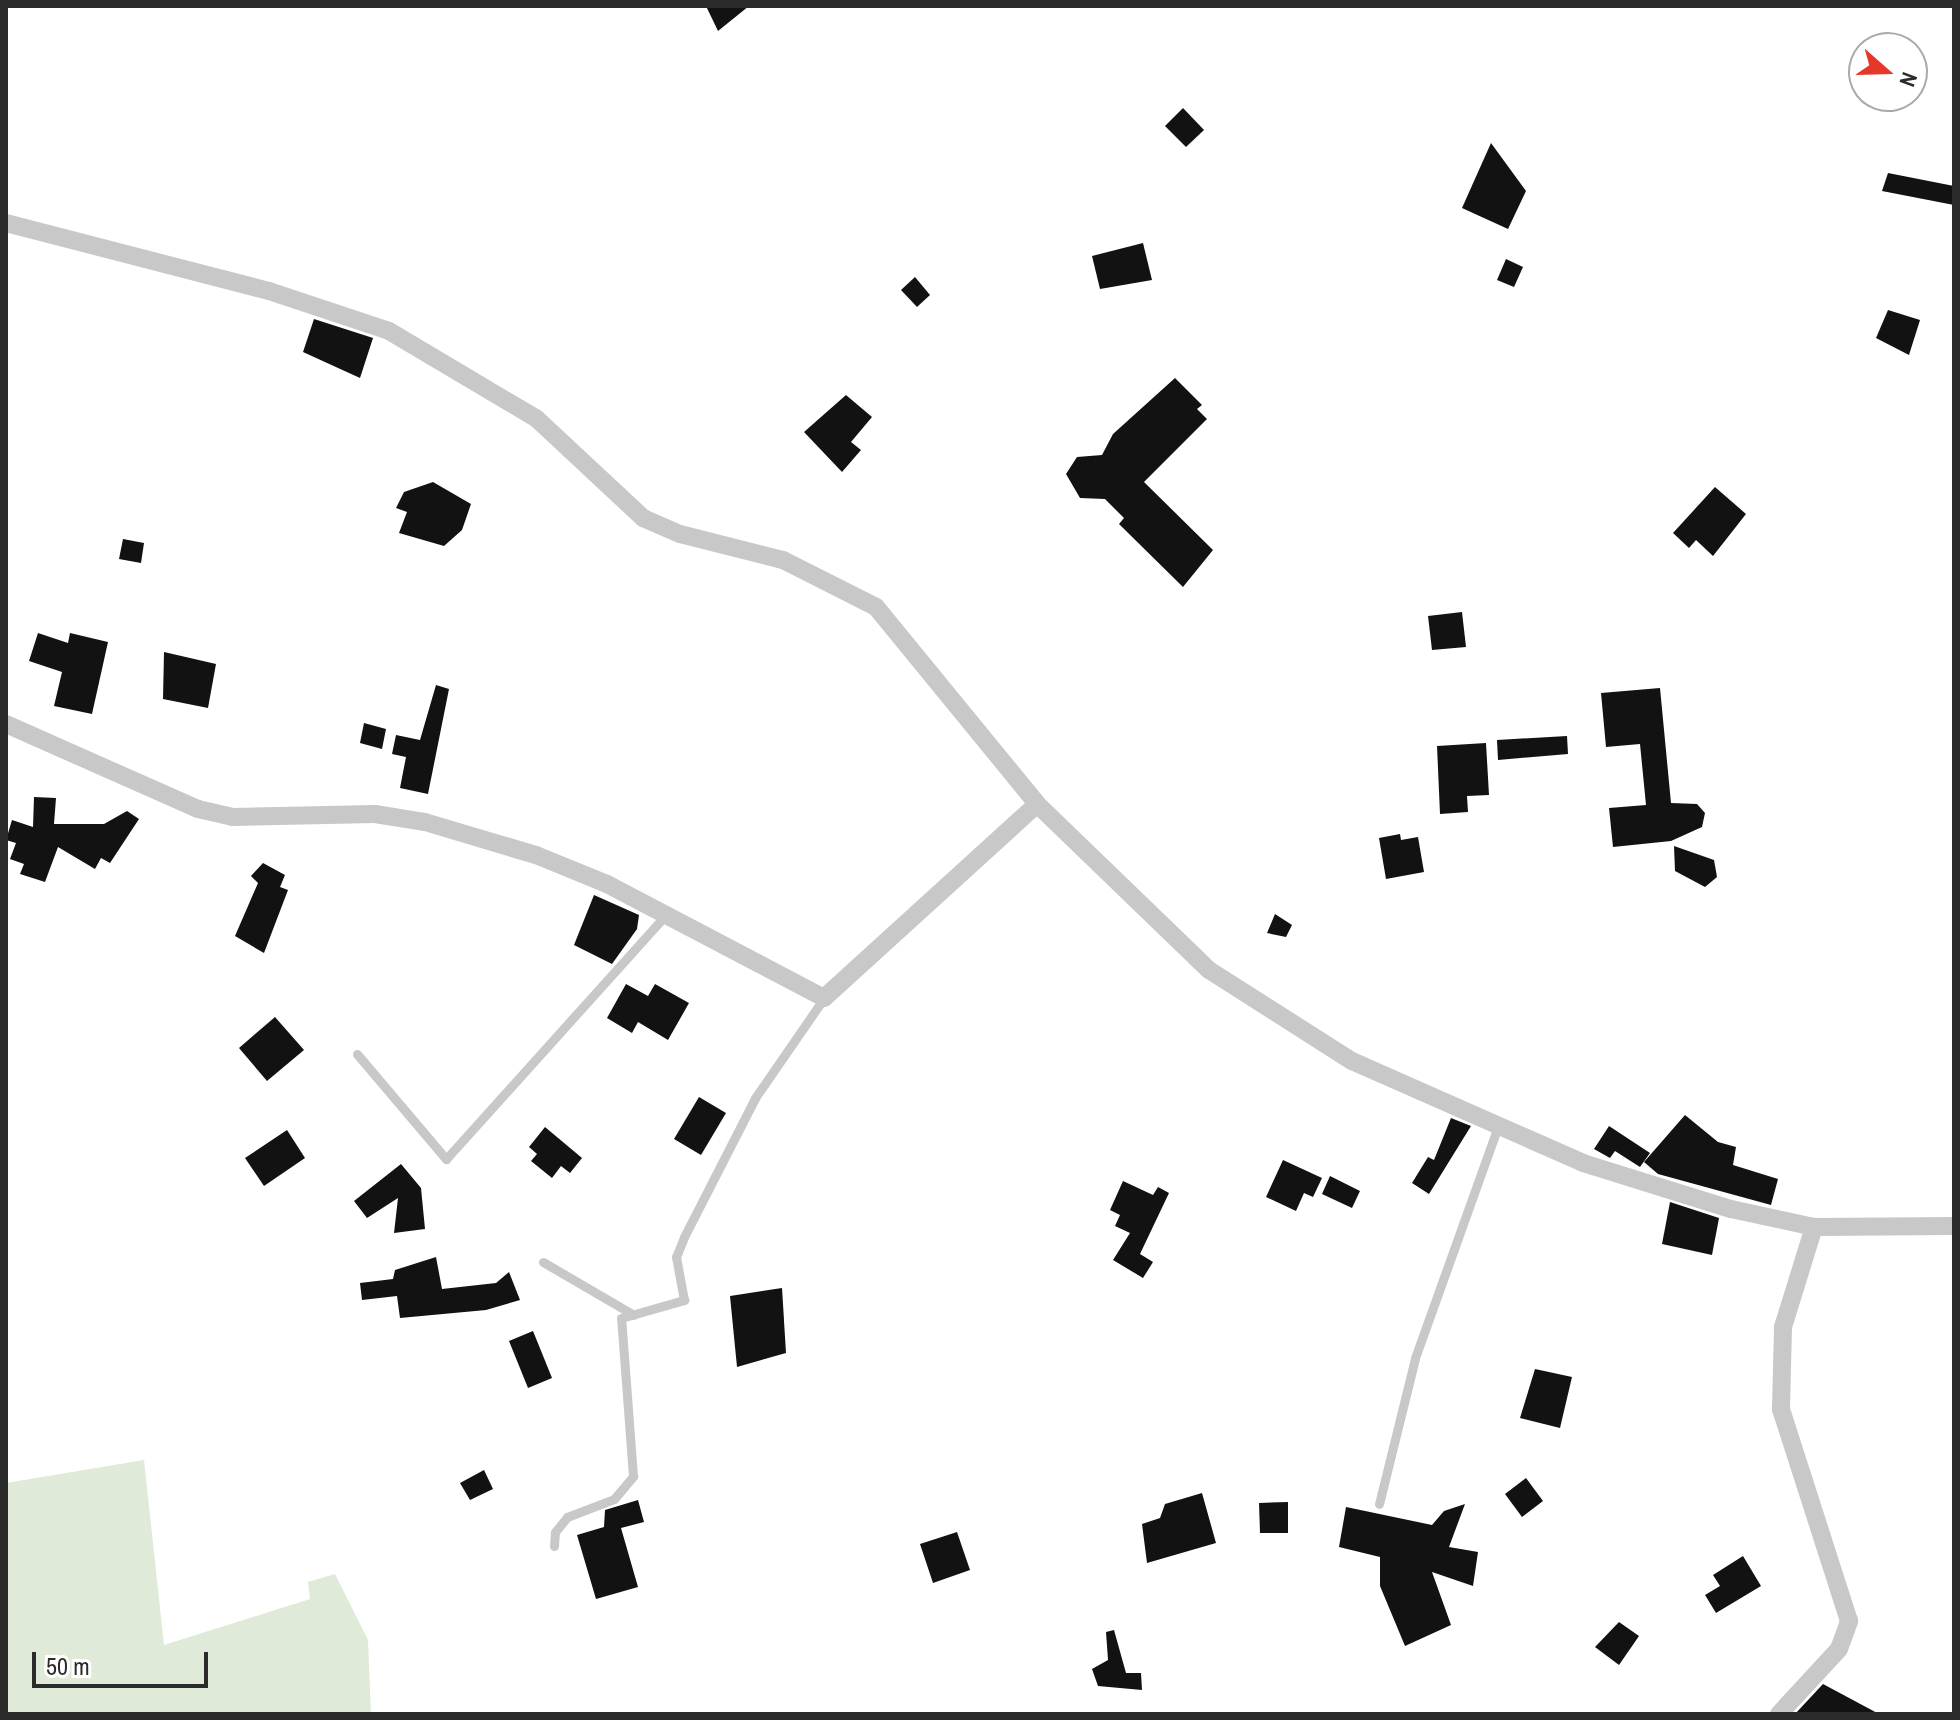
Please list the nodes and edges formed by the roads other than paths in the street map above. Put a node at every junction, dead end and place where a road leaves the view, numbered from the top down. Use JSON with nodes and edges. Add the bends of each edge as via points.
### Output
{"nodes":[{"id":1,"x":6,"y":223,"type":"edge"},
{"id":2,"x":6,"y":724,"type":"edge"},
{"id":3,"x":1037,"y":804,"type":"junction"},
{"id":4,"x":665,"y":916,"type":"junction"},
{"id":5,"x":824,"y":998,"type":"junction"},
{"id":6,"x":357,"y":1054,"type":"dead end"},
{"id":7,"x":1498,"y":1126,"type":"junction"},
{"id":8,"x":1954,"y":1226,"type":"edge"},
{"id":9,"x":1814,"y":1227,"type":"junction"},
{"id":10,"x":543,"y":1262,"type":"dead end"},
{"id":11,"x":634,"y":1315,"type":"junction"},
{"id":12,"x":1379,"y":1504,"type":"dead end"},
{"id":13,"x":554,"y":1546,"type":"dead end"},
{"id":14,"x":1779,"y":1714,"type":"edge"}],
"edges":[{"from":1,"to":3,"type":"street","via":[[337,310],[463,370],[537,419],[643,518],[680,534],[783,560],[876,607]]},
{"from":2,"to":4,"type":"street","via":[[198,809],[233,817],[375,814],[425,822],[536,855]]},
{"from":3,"to":5,"type":"street"},
{"from":3,"to":7,"type":"street","via":[[1209,970],[1264,1011],[1352,1061]]},
{"from":4,"to":5,"type":"street"},
{"from":4,"to":6,"type":"lane","via":[[446,1159]]},
{"from":5,"to":11,"type":"lane","via":[[755,1098],[684,1237],[676,1257],[684,1300]]},
{"from":7,"to":9,"type":"street","via":[[1642,1185]]},
{"from":7,"to":12,"type":"lane","via":[[1415,1358]]},
{"from":8,"to":9,"type":"street"},
{"from":9,"to":14,"type":"street","via":[[1783,1327],[1781,1409],[1849,1621],[1839,1649]]},
{"from":10,"to":11,"type":"lane"},
{"from":11,"to":13,"type":"lane","via":[[621,1318],[619,1332],[633,1476],[614,1499],[567,1517],[555,1532]]}]}
